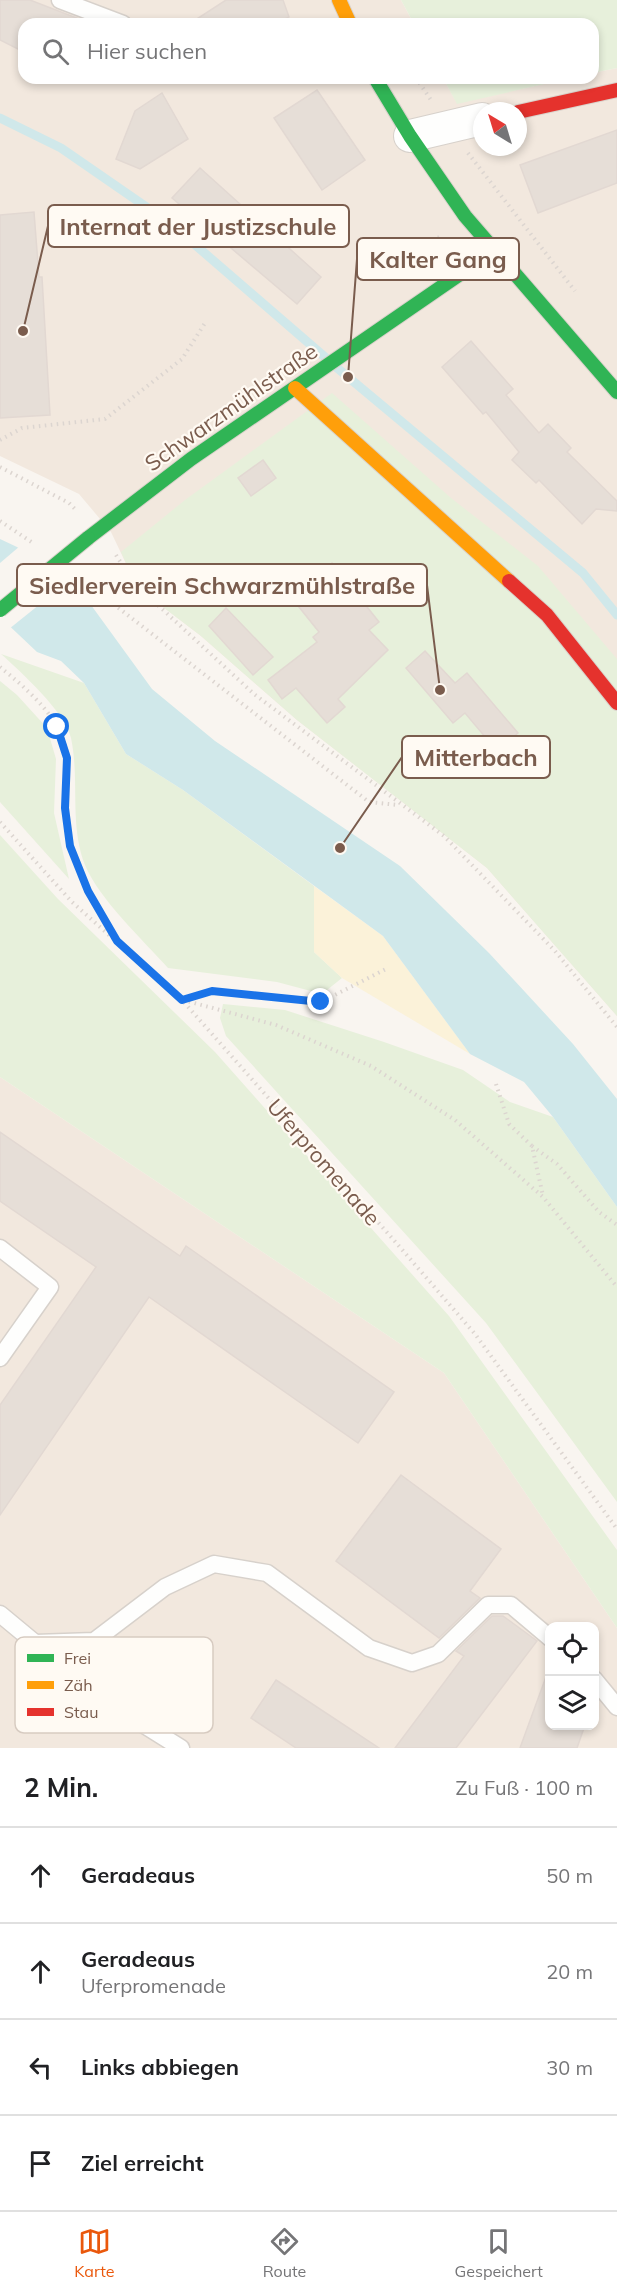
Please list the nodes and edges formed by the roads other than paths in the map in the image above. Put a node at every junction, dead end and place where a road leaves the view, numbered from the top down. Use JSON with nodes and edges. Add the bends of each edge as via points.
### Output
{"nodes":[{"id":1,"x":60,"y":0,"type":"edge"},
{"id":2,"x":339,"y":0,"type":"edge"},
{"id":3,"x":107,"y":18,"type":"edge"},
{"id":4,"x":347,"y":18,"type":"edge"},
{"id":5,"x":379,"y":84,"type":"edge"},
{"id":6,"x":617,"y":90,"type":"edge"},
{"id":7,"x":527,"y":110,"type":"edge"},
{"id":8,"x":473,"y":121,"type":"edge"},
{"id":9,"x":410,"y":136,"type":"junction"},
{"id":10,"x":495,"y":250,"type":"junction"},
{"id":11,"x":301,"y":385,"type":"junction"},
{"id":12,"x":617,"y":392,"type":"edge"},
{"id":13,"x":0,"y":610,"type":"edge"},
{"id":14,"x":617,"y":703,"type":"edge"},
{"id":15,"x":0,"y":1248,"type":"edge"},
{"id":16,"x":0,"y":1358,"type":"edge"},
{"id":17,"x":0,"y":1614,"type":"edge"},
{"id":18,"x":545,"y":1635,"type":"edge"},
{"id":19,"x":28,"y":1637,"type":"edge"},
{"id":20,"x":99,"y":1637,"type":"edge"},
{"id":21,"x":599,"y":1685,"type":"edge"},
{"id":22,"x":617,"y":1707,"type":"edge"},
{"id":23,"x":157,"y":1733,"type":"edge"},
{"id":24,"x":181,"y":1748,"type":"edge"}],
"edges":[{"from":1,"to":3,"type":"lane"},
{"from":2,"to":4,"type":"street"},
{"from":5,"to":9,"type":"street"},
{"from":6,"to":7,"type":"street"},
{"from":8,"to":9,"type":"street"},
{"from":9,"to":10,"type":"street","via":[[465,216]]},
{"from":10,"to":11,"type":"street","name":"Schwarzmühlstraße"},
{"from":10,"to":12,"type":"street"},
{"from":11,"to":13,"type":"street","name":"Schwarzmühlstraße","bridge":true,"via":[[191,459]]},
{"from":11,"to":14,"type":"street","via":[[547,615]]},
{"from":15,"to":16,"type":"lane","via":[[50,1287]]},
{"from":17,"to":19,"type":"lane"},
{"from":18,"to":20,"type":"lane","via":[[511,1605],[488,1605],[438,1654],[412,1664],[369,1648],[267,1573],[214,1564],[165,1587]]},
{"from":21,"to":22,"type":"lane"},
{"from":23,"to":24,"type":"lane"}]}
